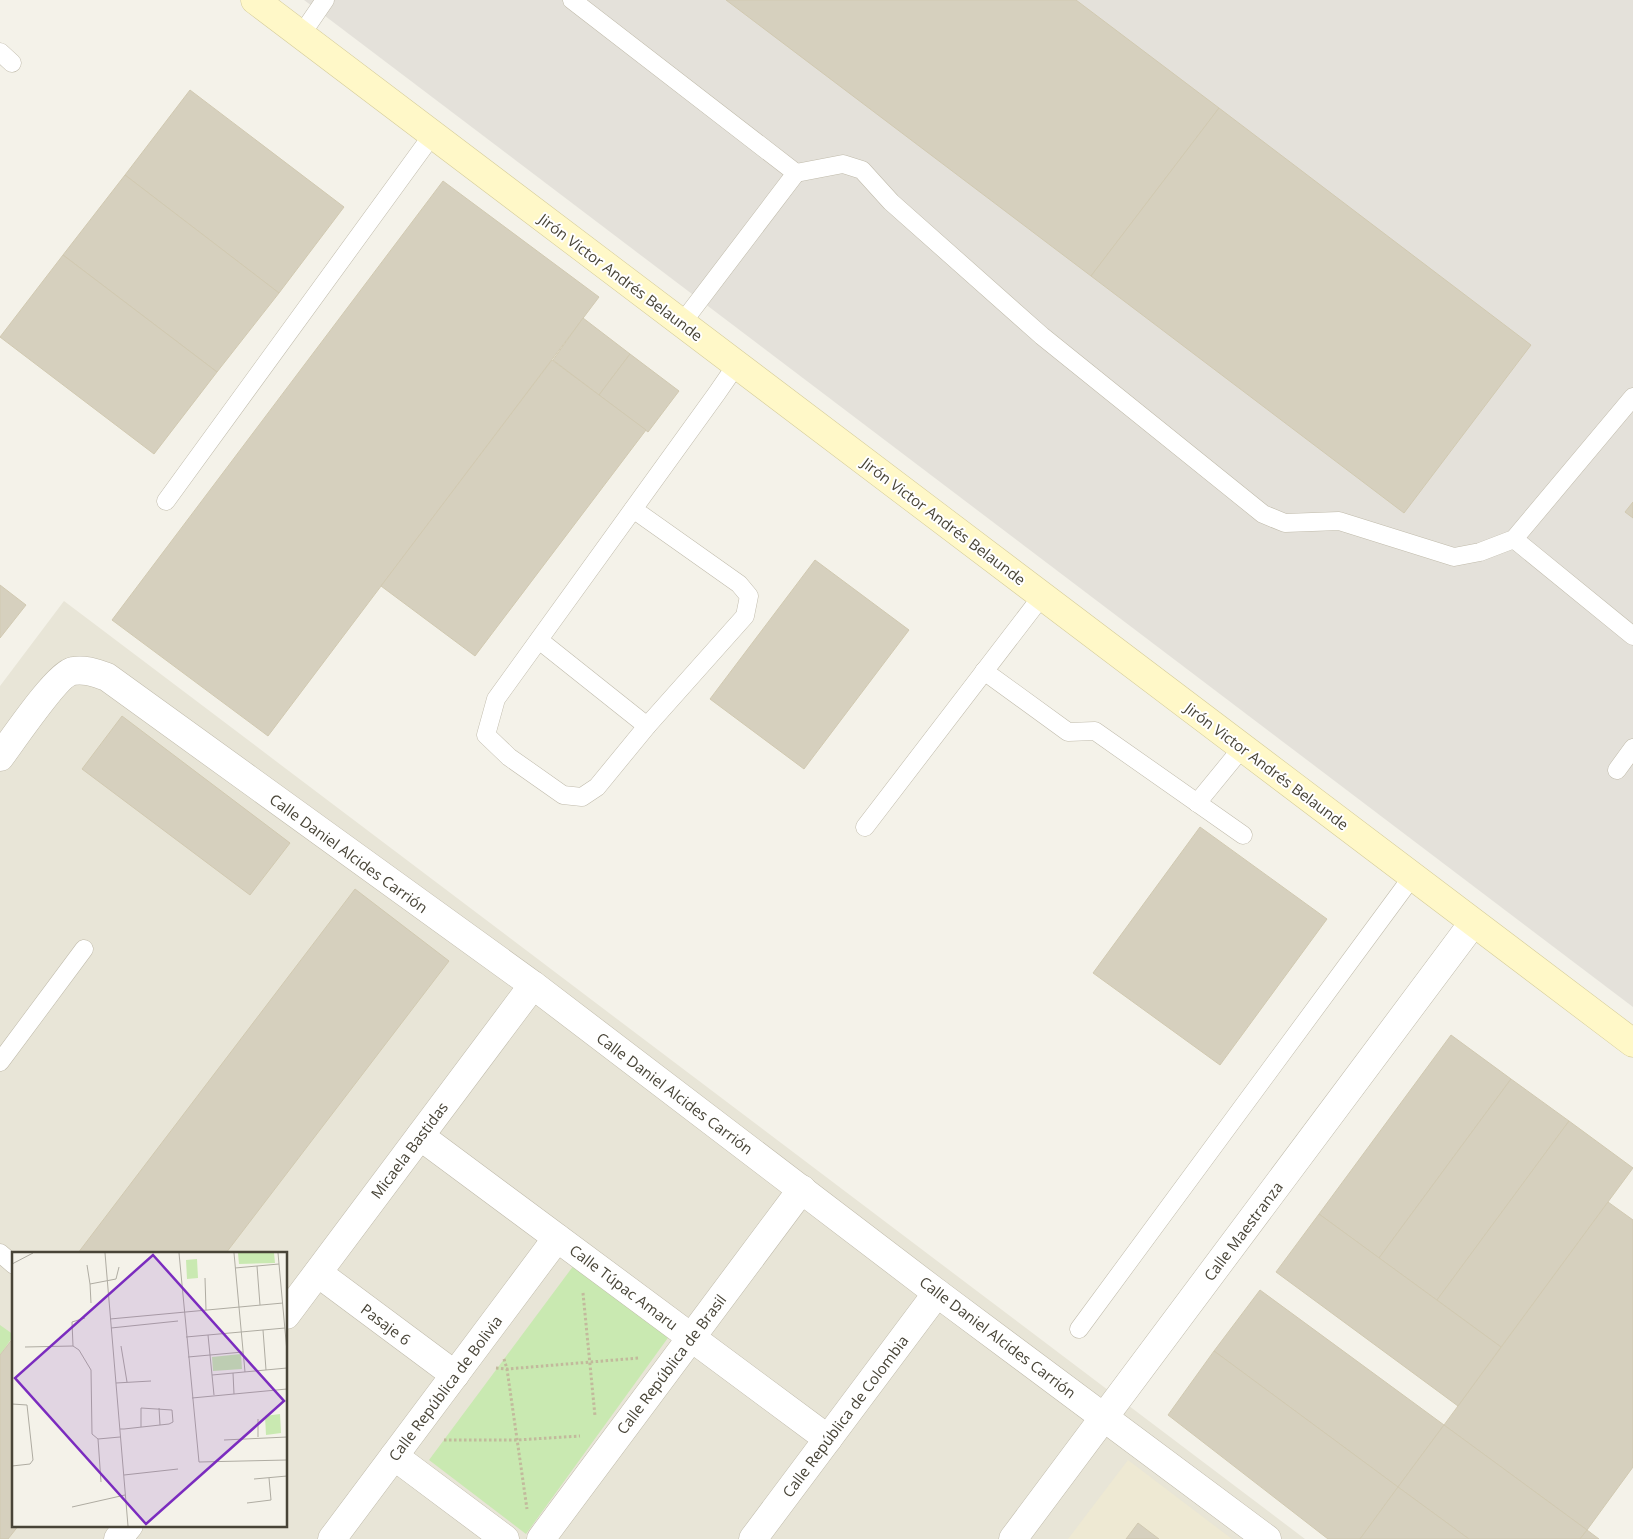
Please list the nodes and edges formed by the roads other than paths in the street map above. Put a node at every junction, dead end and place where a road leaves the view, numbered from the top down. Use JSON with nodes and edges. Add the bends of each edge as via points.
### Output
{"nodes":[{"id":1,"x":255,"y":0,"type":"edge"},
{"id":2,"x":325,"y":0,"type":"edge"},
{"id":3,"x":572,"y":0,"type":"edge"},
{"id":4,"x":301,"y":35,"type":"junction"},
{"id":5,"x":434,"y":134,"type":"junction"},
{"id":6,"x":796,"y":173,"type":"junction"},
{"id":7,"x":682,"y":323,"type":"junction"},
{"id":8,"x":738,"y":364,"type":"junction"},
{"id":9,"x":1633,"y":397,"type":"edge"},
{"id":10,"x":166,"y":501,"type":"dead end"},
{"id":11,"x":633,"y":509,"type":"junction"},
{"id":12,"x":1514,"y":539,"type":"junction"},
{"id":13,"x":1042,"y":596,"type":"junction"},
{"id":14,"x":1633,"y":636,"type":"edge"},
{"id":15,"x":539,"y":640,"type":"junction"},
{"id":16,"x":984,"y":672,"type":"junction"},
{"id":17,"x":647,"y":726,"type":"junction"},
{"id":18,"x":1242,"y":748,"type":"junction"},
{"id":19,"x":1633,"y":748,"type":"edge"},
{"id":20,"x":0,"y":757,"type":"edge"},
{"id":21,"x":1618,"y":770,"type":"dead end"},
{"id":22,"x":1197,"y":803,"type":"junction"},
{"id":23,"x":865,"y":826,"type":"dead end"},
{"id":24,"x":1243,"y":835,"type":"dead end"},
{"id":25,"x":1412,"y":877,"type":"junction"},
{"id":26,"x":1473,"y":923,"type":"junction"},
{"id":27,"x":84,"y":949,"type":"dead end"},
{"id":28,"x":532,"y":985,"type":"junction"},
{"id":29,"x":1633,"y":1043,"type":"edge"},
{"id":30,"x":0,"y":1062,"type":"edge"},
{"id":31,"x":420,"y":1136,"type":"junction"},
{"id":32,"x":802,"y":1189,"type":"junction"},
{"id":33,"x":568,"y":1245,"type":"junction"},
{"id":34,"x":0,"y":1253,"type":"edge"},
{"id":35,"x":12,"y":1263,"type":"edge"},
{"id":36,"x":318,"y":1273,"type":"junction"},
{"id":37,"x":937,"y":1292,"type":"junction"},
{"id":38,"x":288,"y":1312,"type":"edge"},
{"id":39,"x":1079,"y":1329,"type":"dead end"},
{"id":40,"x":684,"y":1346,"type":"junction"},
{"id":41,"x":458,"y":1370,"type":"junction"},
{"id":42,"x":1104,"y":1417,"type":"junction"},
{"id":43,"x":828,"y":1439,"type":"junction"},
{"id":44,"x":400,"y":1448,"type":"junction"},
{"id":45,"x":128,"y":1526,"type":"edge"},
{"id":46,"x":534,"y":1529,"type":"edge"},
{"id":47,"x":118,"y":1539,"type":"edge"},
{"id":48,"x":332,"y":1539,"type":"edge"},
{"id":49,"x":505,"y":1539,"type":"edge"},
{"id":50,"x":753,"y":1539,"type":"edge"},
{"id":51,"x":1013,"y":1539,"type":"edge"},
{"id":52,"x":1267,"y":1539,"type":"edge"}],
"edges":[{"from":1,"to":4,"type":"street","name":"Jirón Victor Andrés Belaunde"},
{"from":2,"to":4,"type":"lane"},
{"from":3,"to":6,"type":"lane"},
{"from":4,"to":5,"type":"street","name":"Jirón Victor Andrés Belaunde"},
{"from":5,"to":7,"type":"street","name":"Jirón Victor Andrés Belaunde"},
{"from":5,"to":10,"type":"lane"},
{"from":6,"to":7,"type":"lane"},
{"from":6,"to":12,"type":"lane","via":[[843,164],[862,170],[892,202],[1042,336],[1264,514],[1285,523],[1339,521],[1454,557],[1480,552]]},
{"from":7,"to":8,"type":"street","name":"Jirón Victor Andrés Belaunde"},
{"from":8,"to":11,"type":"lane"},
{"from":8,"to":13,"type":"street","name":"Jirón Victor Andrés Belaunde"},
{"from":9,"to":12,"type":"lane"},
{"from":11,"to":15,"type":"lane"},
{"from":11,"to":17,"type":"lane","via":[[739,584],[749,596],[745,616]]},
{"from":12,"to":14,"type":"lane"},
{"from":13,"to":16,"type":"lane"},
{"from":13,"to":18,"type":"street","name":"Jirón Victor Andrés Belaunde"},
{"from":15,"to":17,"type":"lane"},
{"from":15,"to":17,"type":"lane","via":[[496,699],[486,735],[509,757],[563,795],[582,797],[597,787]]},
{"from":16,"to":22,"type":"lane","via":[[1068,732],[1095,731]]},
{"from":16,"to":23,"type":"lane"},
{"from":18,"to":22,"type":"lane"},
{"from":18,"to":25,"type":"street","name":"Jirón Victor Andrés Belaunde"},
{"from":19,"to":21,"type":"lane"},
{"from":20,"to":28,"type":"street","name":"Calle Daniel Alcides Carrión","via":[[56,684],[71,671],[89,670],[107,677]]},
{"from":22,"to":24,"type":"lane"},
{"from":25,"to":26,"type":"street","name":"Jirón Victor Andrés Belaunde"},
{"from":25,"to":39,"type":"lane"},
{"from":26,"to":29,"type":"street","name":"Jirón Victor Andrés Belaunde"},
{"from":26,"to":42,"type":"street","name":"Calle Maestranza"},
{"from":27,"to":30,"type":"lane"},
{"from":28,"to":31,"type":"street","name":"Micaela Bastidas"},
{"from":28,"to":32,"type":"street","name":"Calle Daniel Alcides Carrión"},
{"from":31,"to":33,"type":"street","name":"Calle Túpac Amaru"},
{"from":31,"to":36,"type":"street","name":"Micaela Bastidas"},
{"from":32,"to":37,"type":"street","name":"Calle Daniel Alcides Carrión"},
{"from":32,"to":40,"type":"street","name":"Calle República de Brasil"},
{"from":33,"to":40,"type":"street","name":"Calle Túpac Amaru"},
{"from":33,"to":41,"type":"street","name":"Calle República de Bolivia","via":[[494,1324]]},
{"from":34,"to":35,"type":"lane"},
{"from":36,"to":38,"type":"street","name":"Micaela Bastidas"},
{"from":36,"to":41,"type":"street","name":"Pasaje 6"},
{"from":37,"to":42,"type":"street","name":"Calle Daniel Alcides Carrión"},
{"from":37,"to":43,"type":"street","name":"Calle República de Colombia"},
{"from":40,"to":43,"type":"street","name":"Calle Túpac Amaru"},
{"from":40,"to":46,"type":"street","name":"Calle República de Brasil"},
{"from":41,"to":44,"type":"street","name":"Calle República de Bolivia"},
{"from":42,"to":51,"type":"street","name":"Calle Maestranza"},
{"from":42,"to":52,"type":"street","name":"Calle Daniel Alcides Carrión"},
{"from":43,"to":50,"type":"street","name":"Calle República de Colombia"},
{"from":44,"to":48,"type":"street","name":"Calle República de Bolivia"},
{"from":44,"to":49,"type":"street"},
{"from":45,"to":47,"type":"street"}]}
